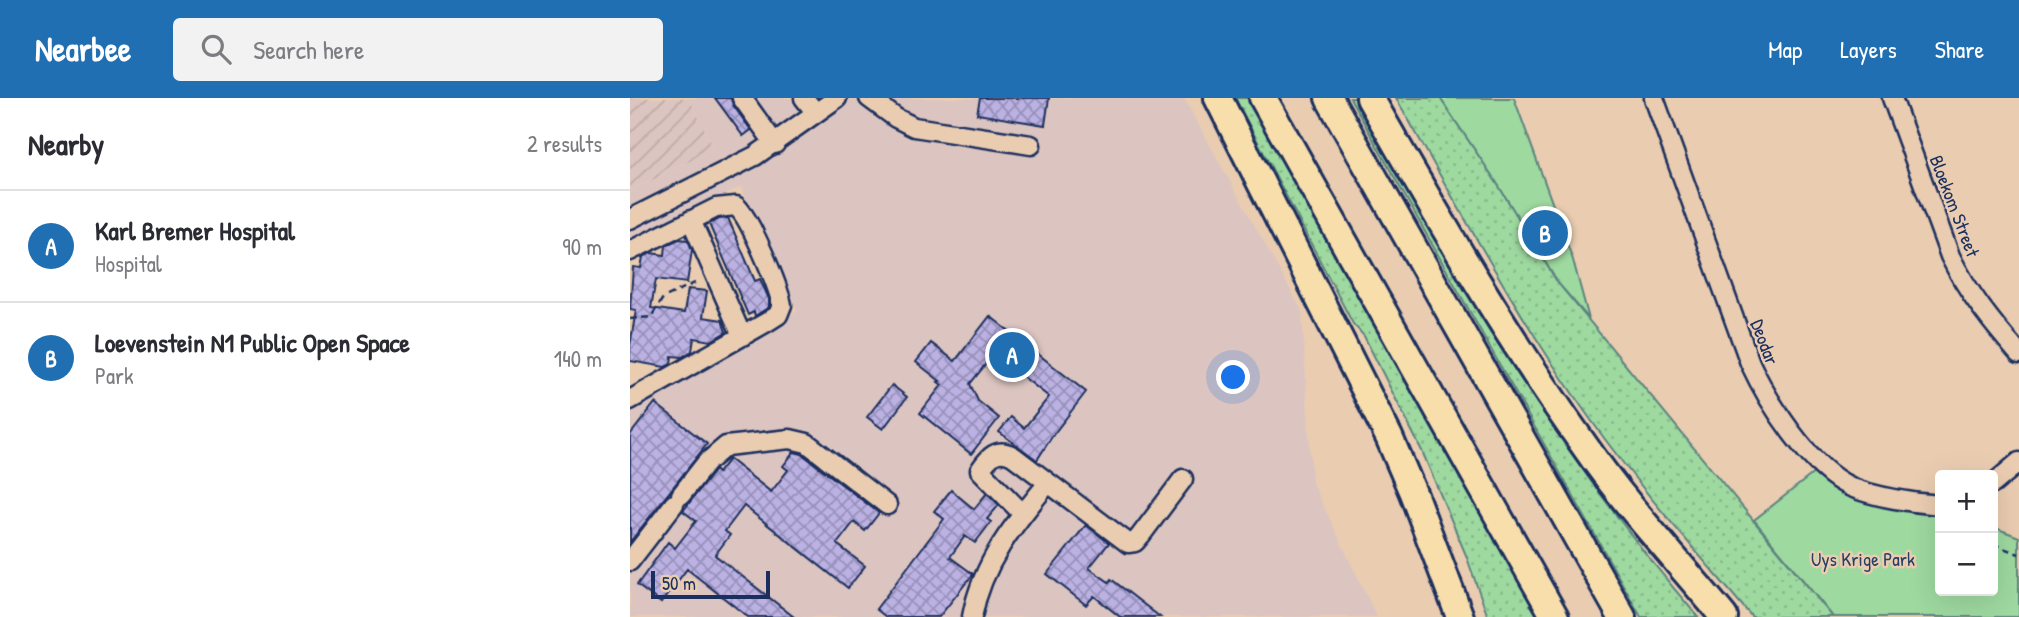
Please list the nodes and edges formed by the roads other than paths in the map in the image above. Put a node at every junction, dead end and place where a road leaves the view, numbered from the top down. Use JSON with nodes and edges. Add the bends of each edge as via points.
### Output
{"nodes":[{"id":1,"x":741,"y":98,"type":"edge"},
{"id":2,"x":804,"y":98,"type":"edge"},
{"id":3,"x":836,"y":98,"type":"edge"},
{"id":4,"x":869,"y":98,"type":"edge"},
{"id":5,"x":1218,"y":98,"type":"edge"},
{"id":6,"x":1263,"y":98,"type":"edge"},
{"id":7,"x":1329,"y":98,"type":"edge"},
{"id":8,"x":1370,"y":98,"type":"edge"},
{"id":9,"x":1654,"y":98,"type":"edge"},
{"id":10,"x":1892,"y":98,"type":"edge"},
{"id":11,"x":816,"y":113,"type":"junction"},
{"id":12,"x":775,"y":144,"type":"junction"},
{"id":13,"x":1031,"y":145,"type":"dead end"},
{"id":14,"x":630,"y":219,"type":"edge"},
{"id":15,"x":691,"y":220,"type":"junction"},
{"id":16,"x":630,"y":251,"type":"edge"},
{"id":17,"x":742,"y":336,"type":"junction"},
{"id":18,"x":2019,"y":354,"type":"edge"},
{"id":19,"x":630,"y":400,"type":"edge"},
{"id":20,"x":2019,"y":462,"type":"edge"},
{"id":21,"x":1183,"y":479,"type":"dead end"},
{"id":22,"x":1998,"y":480,"type":"edge"},
{"id":23,"x":1048,"y":483,"type":"junction"},
{"id":24,"x":1935,"y":504,"type":"edge"},
{"id":25,"x":887,"y":505,"type":"dead end"},
{"id":26,"x":1023,"y":514,"type":"junction"},
{"id":27,"x":630,"y":561,"type":"edge"},
{"id":28,"x":972,"y":617,"type":"edge"},
{"id":29,"x":1460,"y":617,"type":"edge"},
{"id":30,"x":1555,"y":617,"type":"edge"},
{"id":31,"x":1622,"y":617,"type":"edge"},
{"id":32,"x":1724,"y":617,"type":"edge"}],
"edges":[{"from":1,"to":12,"type":"street"},
{"from":2,"to":11,"type":"street"},
{"from":3,"to":11,"type":"street"},
{"from":4,"to":13,"type":"street","via":[[914,127]]},
{"from":5,"to":29,"type":"highway","via":[[1389,438]]},
{"from":6,"to":30,"type":"highway"},
{"from":7,"to":31,"type":"highway"},
{"from":8,"to":32,"type":"highway","via":[[1502,325],[1584,446]]},
{"from":9,"to":24,"type":"street","name":"Deodar","via":[[1750,363],[1769,402],[1818,462],[1849,486]]},
{"from":10,"to":18,"type":"street","name":"Bloekom Street","via":[[1960,277]]},
{"from":11,"to":12,"type":"street"},
{"from":12,"to":14,"type":"street"},
{"from":15,"to":16,"type":"street"},
{"from":15,"to":17,"type":"street"},
{"from":15,"to":17,"type":"street","via":[[716,208],[736,206],[755,239],[782,305],[778,314]]},
{"from":17,"to":19,"type":"street"},
{"from":20,"to":22,"type":"street"},
{"from":21,"to":23,"type":"street","via":[[1131,543]]},
{"from":23,"to":26,"type":"street"},
{"from":23,"to":26,"type":"street","via":[[1008,453],[998,452],[989,458],[980,470]]},
{"from":25,"to":27,"type":"street","via":[[807,443],[790,439],[726,446],[706,463]]},
{"from":26,"to":28,"type":"street","via":[[993,556]]}]}
